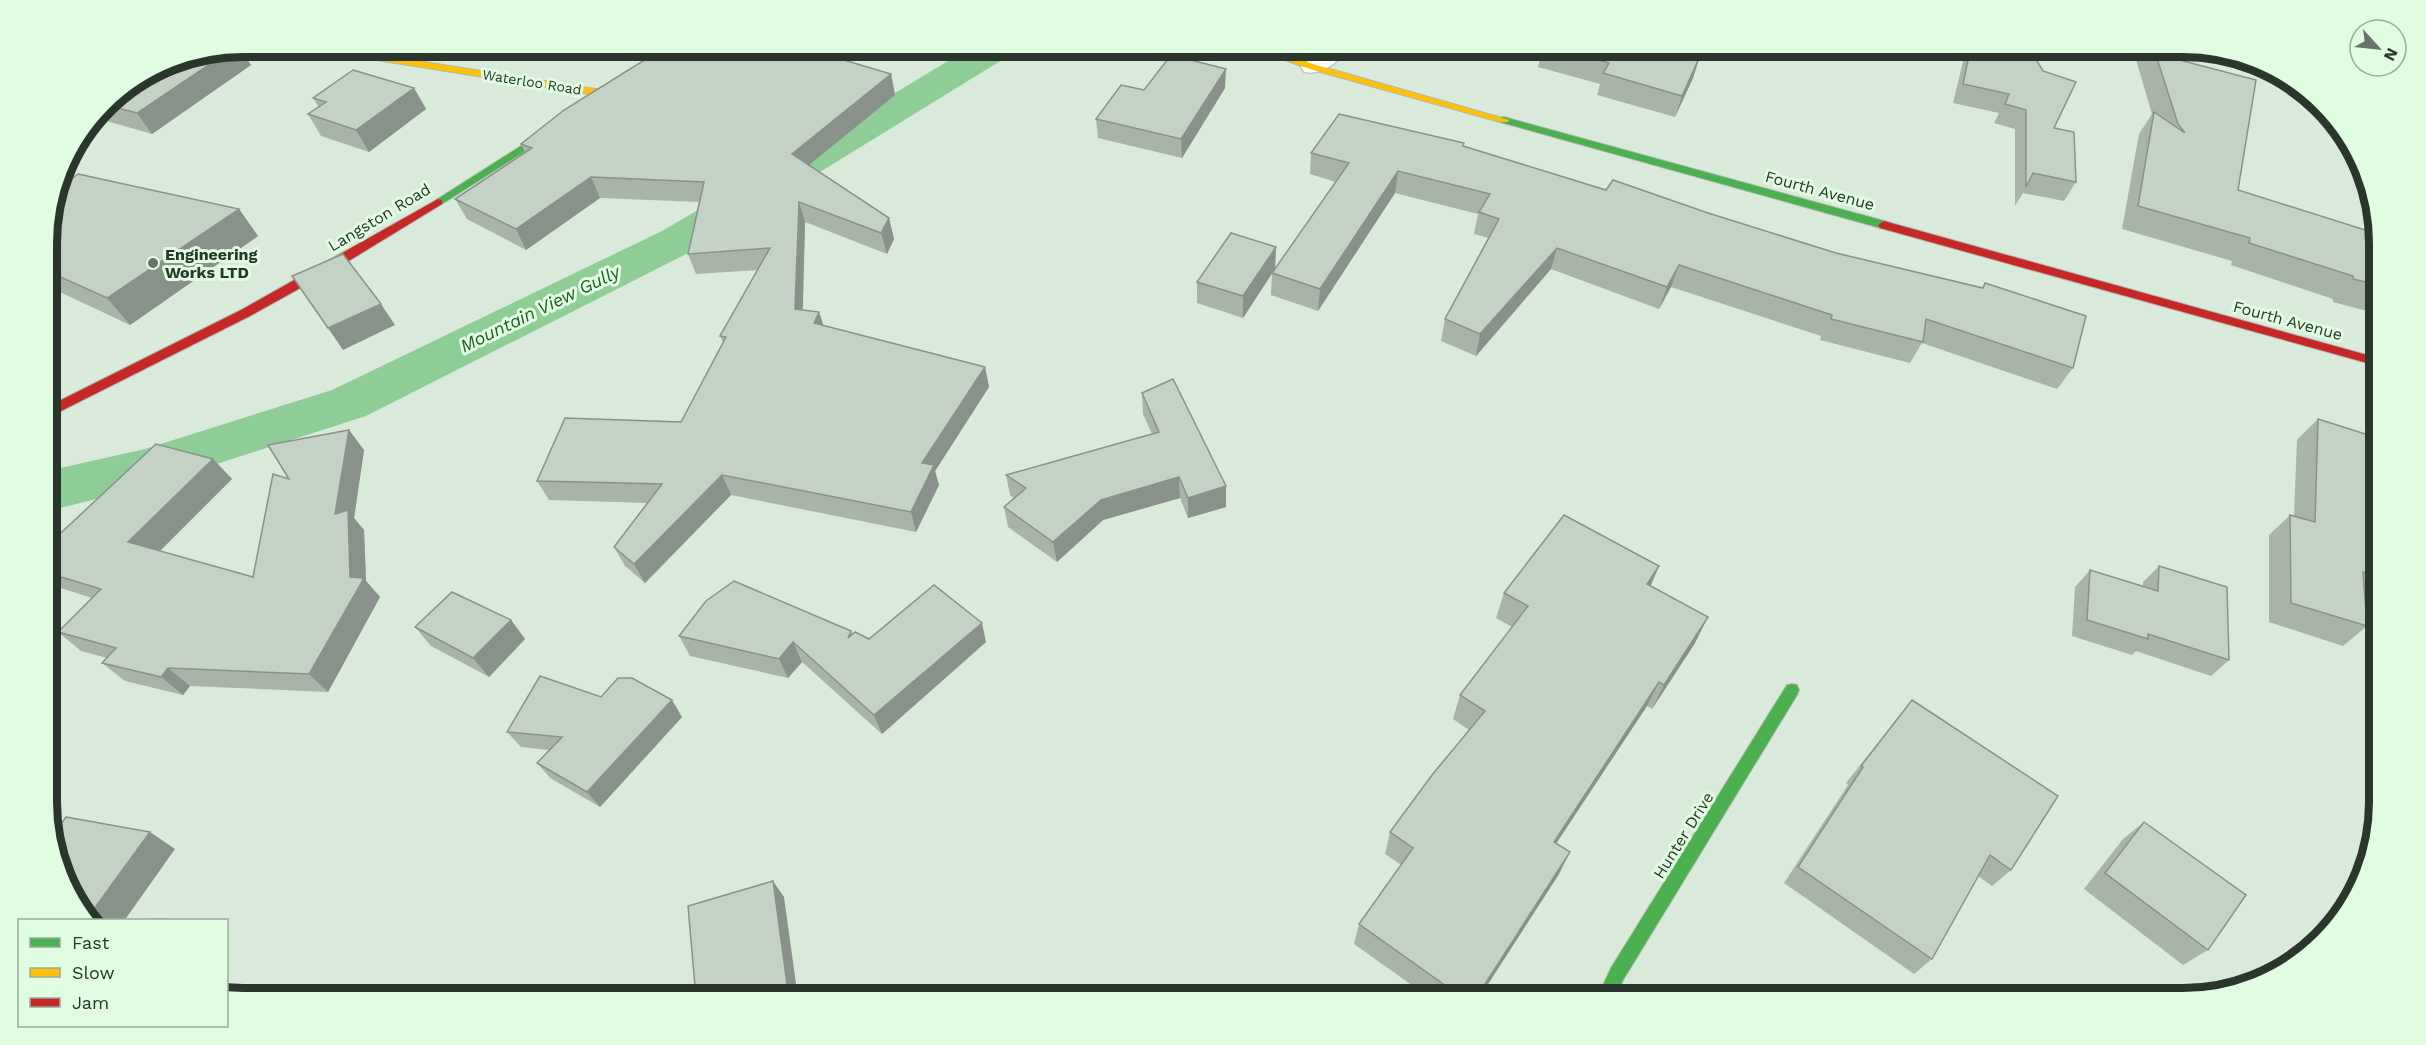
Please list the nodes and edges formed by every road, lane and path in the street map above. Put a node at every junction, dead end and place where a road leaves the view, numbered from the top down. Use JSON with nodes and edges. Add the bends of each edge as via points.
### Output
{"nodes":[{"id":1,"x":387,"y":57,"type":"edge"},
{"id":2,"x":1284,"y":57,"type":"edge"},
{"id":3,"x":1325,"y":57,"type":"edge"},
{"id":4,"x":1313,"y":67,"type":"junction"},
{"id":5,"x":589,"y":106,"type":"edge"},
{"id":6,"x":569,"y":118,"type":"edge"},
{"id":7,"x":2369,"y":360,"type":"edge"},
{"id":8,"x":57,"y":408,"type":"edge"},
{"id":9,"x":1792,"y":690,"type":"dead end"},
{"id":10,"x":1611,"y":988,"type":"edge"}],
"edges":[{"from":1,"to":5,"type":"street","name":"Waterloo Road","via":[[613,91]]},
{"from":2,"to":4,"type":"street","name":"Fourth Avenue"},
{"from":3,"to":4,"type":"street"},
{"from":4,"to":7,"type":"street","name":"Fourth Avenue"},
{"from":6,"to":8,"type":"street","name":"Langston Road","via":[[394,230],[212,332]]},
{"from":9,"to":10,"type":"street","name":"Hunter Drive"}]}
